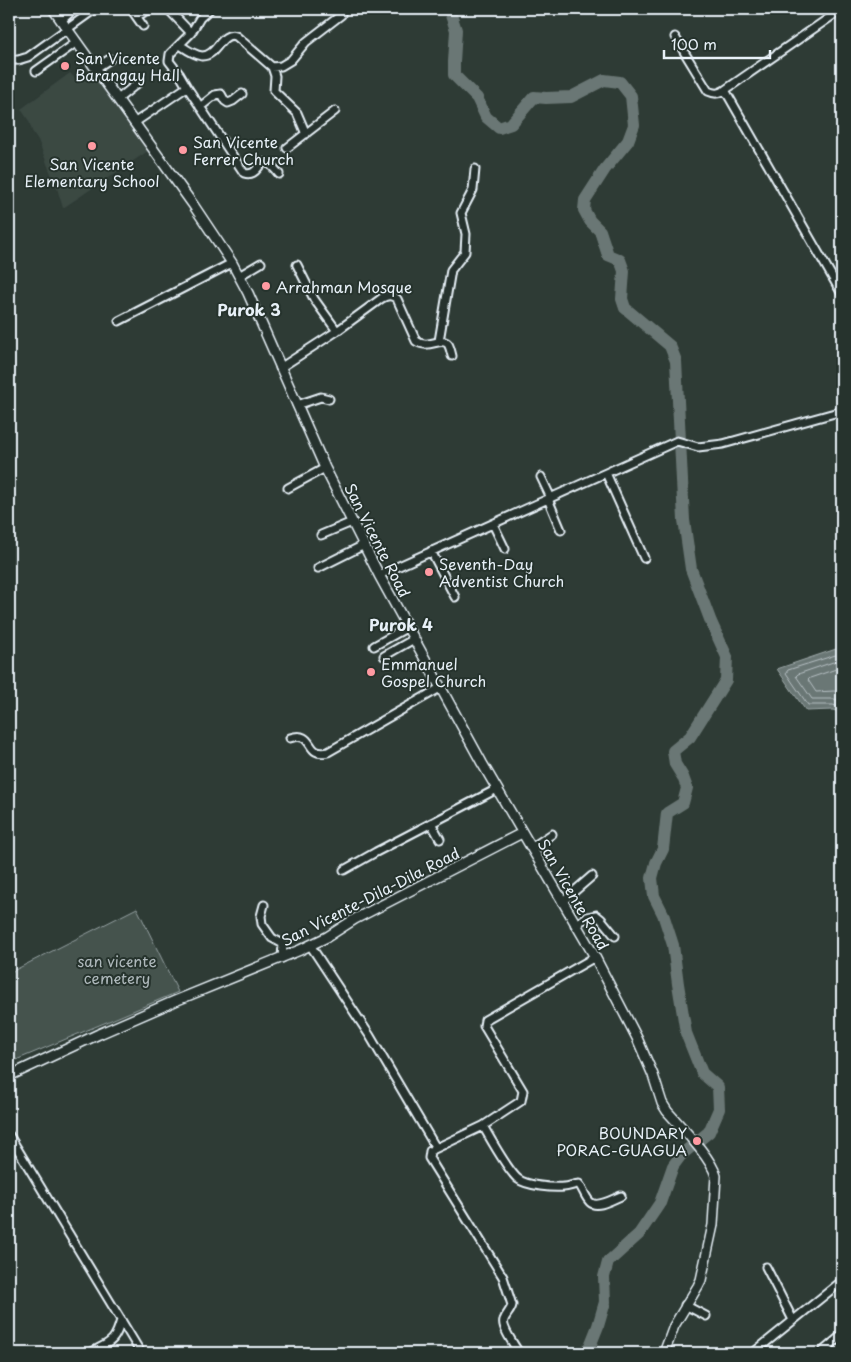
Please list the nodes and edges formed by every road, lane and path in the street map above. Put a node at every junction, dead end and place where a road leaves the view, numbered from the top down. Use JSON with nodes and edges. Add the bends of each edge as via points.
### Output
{"nodes":[{"id":1,"x":53,"y":9,"type":"edge"},
{"id":2,"x":74,"y":9,"type":"edge"},
{"id":3,"x":95,"y":9,"type":"edge"},
{"id":4,"x":131,"y":9,"type":"edge"},
{"id":5,"x":151,"y":9,"type":"edge"},
{"id":6,"x":168,"y":9,"type":"edge"},
{"id":7,"x":210,"y":9,"type":"edge"},
{"id":8,"x":842,"y":9,"type":"edge"},
{"id":9,"x":341,"y":14,"type":"dead end"},
{"id":10,"x":136,"y":16,"type":"junction"},
{"id":11,"x":64,"y":25,"type":"junction"},
{"id":12,"x":143,"y":26,"type":"dead end"},
{"id":13,"x":191,"y":33,"type":"junction"},
{"id":14,"x":675,"y":37,"type":"dead end"},
{"id":15,"x":77,"y":42,"type":"junction"},
{"id":16,"x":180,"y":44,"type":"junction"},
{"id":17,"x":110,"y":59,"type":"dead end"},
{"id":18,"x":9,"y":60,"type":"edge"},
{"id":19,"x":272,"y":67,"type":"junction"},
{"id":20,"x":96,"y":68,"type":"junction"},
{"id":21,"x":36,"y":72,"type":"dead end"},
{"id":22,"x":139,"y":82,"type":"dead end"},
{"id":23,"x":187,"y":87,"type":"junction"},
{"id":24,"x":725,"y":90,"type":"junction"},
{"id":25,"x":242,"y":94,"type":"dead end"},
{"id":26,"x":118,"y":99,"type":"junction"},
{"id":27,"x":200,"y":107,"type":"junction"},
{"id":28,"x":335,"y":111,"type":"dead end"},
{"id":29,"x":134,"y":123,"type":"junction"},
{"id":30,"x":306,"y":134,"type":"junction"},
{"id":31,"x":287,"y":148,"type":"dead end"},
{"id":32,"x":475,"y":169,"type":"dead end"},
{"id":33,"x":279,"y":174,"type":"dead end"},
{"id":34,"x":232,"y":263,"type":"junction"},
{"id":35,"x":262,"y":264,"type":"dead end"},
{"id":36,"x":297,"y":265,"type":"dead end"},
{"id":37,"x":239,"y":276,"type":"junction"},
{"id":38,"x":842,"y":294,"type":"edge"},
{"id":39,"x":119,"y":321,"type":"dead end"},
{"id":40,"x":337,"y":332,"type":"junction"},
{"id":41,"x":439,"y":341,"type":"junction"},
{"id":42,"x":452,"y":356,"type":"dead end"},
{"id":43,"x":280,"y":368,"type":"junction"},
{"id":44,"x":329,"y":399,"type":"dead end"},
{"id":45,"x":297,"y":405,"type":"junction"},
{"id":46,"x":842,"y":411,"type":"edge"},
{"id":47,"x":325,"y":468,"type":"junction"},
{"id":48,"x":606,"y":473,"type":"junction"},
{"id":49,"x":542,"y":477,"type":"dead end"},
{"id":50,"x":288,"y":488,"type":"dead end"},
{"id":51,"x":550,"y":498,"type":"junction"},
{"id":52,"x":352,"y":522,"type":"junction"},
{"id":53,"x":493,"y":524,"type":"junction"},
{"id":54,"x":562,"y":530,"type":"dead end"},
{"id":55,"x":321,"y":535,"type":"dead end"},
{"id":56,"x":364,"y":545,"type":"junction"},
{"id":57,"x":505,"y":549,"type":"dead end"},
{"id":58,"x":431,"y":552,"type":"junction"},
{"id":59,"x":644,"y":558,"type":"dead end"},
{"id":60,"x":318,"y":568,"type":"dead end"},
{"id":61,"x":379,"y":575,"type":"junction"},
{"id":62,"x":454,"y":597,"type":"dead end"},
{"id":63,"x":408,"y":627,"type":"junction"},
{"id":64,"x":414,"y":640,"type":"junction"},
{"id":65,"x":374,"y":646,"type":"dead end"},
{"id":66,"x":384,"y":656,"type":"dead end"},
{"id":67,"x":440,"y":688,"type":"junction"},
{"id":68,"x":290,"y":738,"type":"dead end"},
{"id":69,"x":497,"y":789,"type":"junction"},
{"id":70,"x":431,"y":823,"type":"junction"},
{"id":71,"x":522,"y":833,"type":"junction"},
{"id":72,"x":552,"y":834,"type":"dead end"},
{"id":73,"x":440,"y":839,"type":"dead end"},
{"id":74,"x":531,"y":848,"type":"junction"},
{"id":75,"x":344,"y":870,"type":"dead end"},
{"id":76,"x":592,"y":876,"type":"dead end"},
{"id":77,"x":562,"y":902,"type":"junction"},
{"id":78,"x":264,"y":905,"type":"dead end"},
{"id":79,"x":576,"y":925,"type":"junction"},
{"id":80,"x":615,"y":936,"type":"dead end"},
{"id":81,"x":310,"y":945,"type":"junction"},
{"id":82,"x":595,"y":957,"type":"junction"},
{"id":83,"x":282,"y":958,"type":"junction"},
{"id":84,"x":9,"y":1076,"type":"edge"},
{"id":85,"x":483,"y":1126,"type":"junction"},
{"id":86,"x":9,"y":1137,"type":"edge"},
{"id":87,"x":436,"y":1148,"type":"junction"},
{"id":88,"x":621,"y":1196,"type":"dead end"},
{"id":89,"x":766,"y":1267,"type":"dead end"},
{"id":90,"x":842,"y":1281,"type":"edge"},
{"id":91,"x":685,"y":1306,"type":"junction"},
{"id":92,"x":706,"y":1316,"type":"dead end"},
{"id":93,"x":120,"y":1320,"type":"junction"},
{"id":94,"x":793,"y":1320,"type":"junction"},
{"id":95,"x":842,"y":1335,"type":"edge"},
{"id":96,"x":90,"y":1353,"type":"edge"},
{"id":97,"x":141,"y":1353,"type":"edge"},
{"id":98,"x":519,"y":1353,"type":"edge"},
{"id":99,"x":664,"y":1353,"type":"edge"},
{"id":100,"x":753,"y":1353,"type":"edge"},
{"id":101,"x":820,"y":1353,"type":"edge"}],
"edges":[{"from":1,"to":11,"type":"street","name":"San Vicente Road"},
{"from":2,"to":11,"type":"street"},
{"from":3,"to":11,"type":"street"},
{"from":4,"to":10,"type":"street"},
{"from":5,"to":10,"type":"street"},
{"from":6,"to":13,"type":"street"},
{"from":7,"to":13,"type":"street"},
{"from":8,"to":24,"type":"street"},
{"from":9,"to":19,"type":"street","via":[[290,60]]},
{"from":10,"to":12,"type":"street"},
{"from":11,"to":15,"type":"street","name":"San Vicente Road"},
{"from":11,"to":18,"type":"street","via":[[28,57]]},
{"from":13,"to":16,"type":"street"},
{"from":14,"to":24,"type":"street","via":[[708,91],[719,94]]},
{"from":15,"to":20,"type":"street","name":"San Vicente Road"},
{"from":15,"to":21,"type":"street"},
{"from":16,"to":19,"type":"street","via":[[202,56],[215,49],[226,37],[234,35]]},
{"from":16,"to":23,"type":"street","via":[[170,54],[169,61]]},
{"from":17,"to":20,"type":"street"},
{"from":19,"to":30,"type":"street","via":[[274,91],[298,113]]},
{"from":20,"to":26,"type":"street","name":"San Vicente Road"},
{"from":22,"to":26,"type":"street"},
{"from":23,"to":27,"type":"street"},
{"from":23,"to":29,"type":"street"},
{"from":24,"to":38,"type":"street"},
{"from":25,"to":27,"type":"street","via":[[228,103],[221,94],[217,94]]},
{"from":26,"to":29,"type":"street","name":"San Vicente Road"},
{"from":27,"to":33,"type":"street","via":[[244,173],[252,173],[266,162]]},
{"from":28,"to":30,"type":"street"},
{"from":29,"to":34,"type":"street","name":"San Vicente Road"},
{"from":30,"to":31,"type":"street"},
{"from":32,"to":41,"type":"street","via":[[473,190],[461,213],[466,234],[465,252],[451,270]]},
{"from":34,"to":37,"type":"street","name":"San Vicente Road"},
{"from":34,"to":39,"type":"street"},
{"from":35,"to":37,"type":"street"},
{"from":36,"to":40,"type":"street","via":[[314,299]]},
{"from":37,"to":43,"type":"street","name":"San Vicente Road"},
{"from":40,"to":41,"type":"street","via":[[382,298],[390,296],[397,300],[416,341],[421,344]]},
{"from":40,"to":43,"type":"street"},
{"from":41,"to":42,"type":"street","via":[[448,343]]},
{"from":43,"to":45,"type":"street","name":"San Vicente Road"},
{"from":44,"to":45,"type":"street","via":[[321,396]]},
{"from":45,"to":47,"type":"street","name":"San Vicente Road"},
{"from":46,"to":48,"type":"street","via":[[723,444],[698,446],[677,441]]},
{"from":47,"to":50,"type":"street"},
{"from":47,"to":52,"type":"street","name":"San Vicente Road"},
{"from":48,"to":51,"type":"street"},
{"from":48,"to":59,"type":"street"},
{"from":49,"to":51,"type":"street"},
{"from":51,"to":53,"type":"street"},
{"from":51,"to":54,"type":"street"},
{"from":52,"to":55,"type":"street"},
{"from":52,"to":56,"type":"street","name":"San Vicente Road"},
{"from":53,"to":57,"type":"street"},
{"from":53,"to":58,"type":"street"},
{"from":56,"to":60,"type":"street"},
{"from":56,"to":61,"type":"street","name":"San Vicente Road"},
{"from":58,"to":61,"type":"street"},
{"from":58,"to":62,"type":"street"},
{"from":61,"to":63,"type":"street","name":"San Vicente Road"},
{"from":63,"to":64,"type":"street","name":"San Vicente Road"},
{"from":63,"to":65,"type":"street"},
{"from":64,"to":66,"type":"street"},
{"from":64,"to":67,"type":"street","name":"San Vicente Road"},
{"from":67,"to":68,"type":"street","via":[[328,752],[315,751],[303,736]]},
{"from":67,"to":69,"type":"street","name":"San Vicente Road"},
{"from":69,"to":70,"type":"street"},
{"from":69,"to":71,"type":"street","name":"San Vicente Road"},
{"from":70,"to":73,"type":"street"},
{"from":70,"to":75,"type":"street"},
{"from":71,"to":74,"type":"street","name":"San Vicente Road"},
{"from":71,"to":81,"type":"street","name":"San Vicente-Dila-Dila Road"},
{"from":72,"to":74,"type":"street"},
{"from":74,"to":77,"type":"street","name":"San Vicente Road"},
{"from":76,"to":77,"type":"street"},
{"from":77,"to":79,"type":"street","name":"San Vicente Road"},
{"from":78,"to":83,"type":"street","via":[[261,921],[272,938],[283,944]]},
{"from":79,"to":80,"type":"street","via":[[596,915]]},
{"from":79,"to":82,"type":"street","name":"San Vicente Road"},
{"from":81,"to":83,"type":"street","name":"San Vicente-Dila-Dila Road"},
{"from":81,"to":87,"type":"street","via":[[370,1036]]},
{"from":82,"to":85,"type":"street","via":[[485,1020],[484,1026],[523,1090],[521,1101]]},
{"from":82,"to":91,"type":"street","name":"San Vicente Road","via":[[637,1038],[662,1103],[707,1159],[716,1176],[713,1225],[700,1280]]},
{"from":83,"to":84,"type":"street","name":"San Vicente-Dila-Dila Road","via":[[175,1000]]},
{"from":85,"to":87,"type":"street"},
{"from":85,"to":88,"type":"street","via":[[520,1181],[556,1187],[579,1184],[593,1204]]},
{"from":86,"to":93,"type":"street"},
{"from":87,"to":98,"type":"street","via":[[430,1151],[430,1158],[503,1277],[512,1305],[504,1326]]},
{"from":89,"to":94,"type":"street"},
{"from":90,"to":94,"type":"street"},
{"from":91,"to":92,"type":"street"},
{"from":91,"to":99,"type":"street","name":"San Vicente Road"},
{"from":93,"to":96,"type":"street","via":[[113,1340]]},
{"from":93,"to":97,"type":"street"},
{"from":94,"to":100,"type":"street"},
{"from":95,"to":101,"type":"street"}]}
